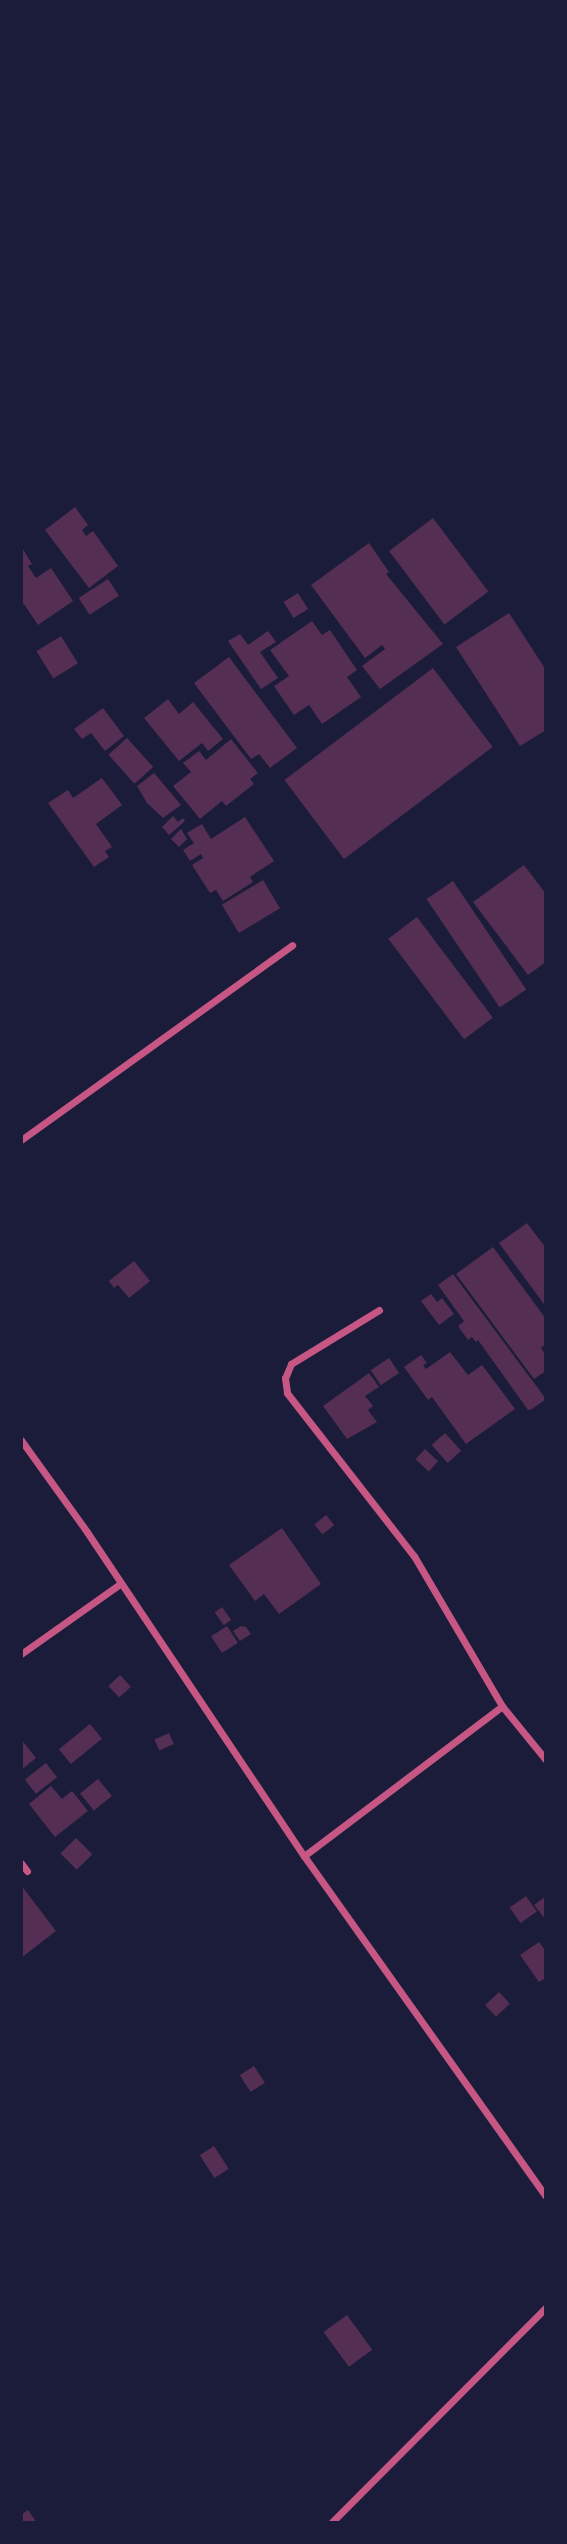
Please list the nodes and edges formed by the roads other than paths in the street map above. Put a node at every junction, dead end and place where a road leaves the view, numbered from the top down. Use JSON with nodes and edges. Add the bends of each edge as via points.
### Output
{"nodes":[{"id":1,"x":292,"y":945,"type":"dead end"},
{"id":2,"x":21,"y":1140,"type":"edge"},
{"id":3,"x":379,"y":1310,"type":"dead end"},
{"id":4,"x":21,"y":1440,"type":"edge"},
{"id":5,"x":120,"y":1584,"type":"junction"},
{"id":6,"x":21,"y":1654,"type":"edge"},
{"id":7,"x":502,"y":1706,"type":"junction"},
{"id":8,"x":546,"y":1760,"type":"edge"},
{"id":9,"x":304,"y":1856,"type":"junction"},
{"id":10,"x":21,"y":1863,"type":"edge"},
{"id":11,"x":27,"y":1871,"type":"dead end"},
{"id":12,"x":546,"y":2196,"type":"edge"},
{"id":13,"x":546,"y":2307,"type":"edge"},
{"id":14,"x":331,"y":2523,"type":"edge"}],
"edges":[{"from":1,"to":2,"type":"street"},
{"from":3,"to":7,"type":"street","via":[[291,1364],[285,1378],[287,1393],[414,1556]]},
{"from":4,"to":5,"type":"street"},
{"from":5,"to":6,"type":"street"},
{"from":5,"to":9,"type":"street"},
{"from":7,"to":8,"type":"street"},
{"from":7,"to":9,"type":"street"},
{"from":9,"to":12,"type":"street"},
{"from":10,"to":11,"type":"street"},
{"from":13,"to":14,"type":"street"}]}
